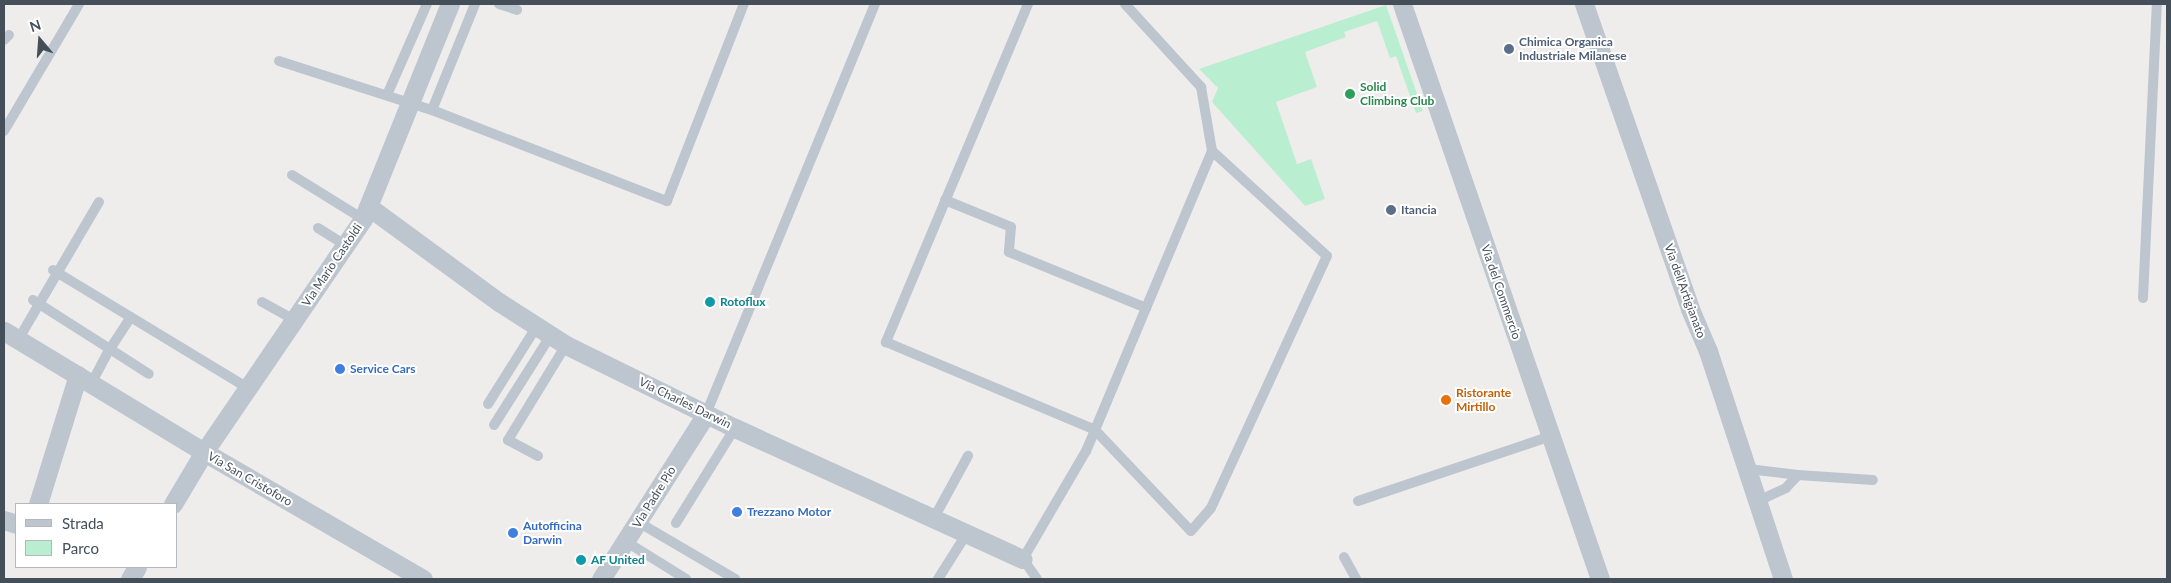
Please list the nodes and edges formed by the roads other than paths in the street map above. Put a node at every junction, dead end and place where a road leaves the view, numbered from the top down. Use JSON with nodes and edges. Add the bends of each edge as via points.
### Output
{"nodes":[{"id":1,"x":80,"y":4,"type":"edge"},
{"id":2,"x":427,"y":4,"type":"edge"},
{"id":3,"x":450,"y":4,"type":"edge"},
{"id":4,"x":475,"y":4,"type":"edge"},
{"id":5,"x":499,"y":4,"type":"edge"},
{"id":6,"x":744,"y":4,"type":"edge"},
{"id":7,"x":875,"y":4,"type":"edge"},
{"id":8,"x":1028,"y":4,"type":"edge"},
{"id":9,"x":1124,"y":4,"type":"edge"},
{"id":10,"x":1402,"y":4,"type":"edge"},
{"id":11,"x":1584,"y":4,"type":"edge"},
{"id":12,"x":2157,"y":4,"type":"edge"},
{"id":13,"x":517,"y":10,"type":"dead end"},
{"id":14,"x":279,"y":61,"type":"dead end"},
{"id":15,"x":387,"y":95,"type":"junction"},
{"id":16,"x":411,"y":103,"type":"junction"},
{"id":17,"x":432,"y":110,"type":"junction"},
{"id":18,"x":4,"y":130,"type":"edge"},
{"id":19,"x":1212,"y":151,"type":"junction"},
{"id":20,"x":292,"y":176,"type":"dead end"},
{"id":21,"x":945,"y":200,"type":"junction"},
{"id":22,"x":99,"y":202,"type":"dead end"},
{"id":23,"x":366,"y":213,"type":"junction"},
{"id":24,"x":318,"y":228,"type":"dead end"},
{"id":25,"x":345,"y":246,"type":"junction"},
{"id":26,"x":56,"y":271,"type":"junction"},
{"id":27,"x":2143,"y":298,"type":"dead end"},
{"id":28,"x":36,"y":302,"type":"junction"},
{"id":29,"x":262,"y":302,"type":"dead end"},
{"id":30,"x":1146,"y":308,"type":"junction"},
{"id":31,"x":131,"y":317,"type":"junction"},
{"id":32,"x":294,"y":320,"type":"junction"},
{"id":33,"x":11,"y":335,"type":"edge"},
{"id":34,"x":551,"y":335,"type":"junction"},
{"id":35,"x":110,"y":349,"type":"junction"},
{"id":36,"x":149,"y":374,"type":"dead end"},
{"id":37,"x":84,"y":380,"type":"junction"},
{"id":38,"x":248,"y":388,"type":"junction"},
{"id":39,"x":503,"y":412,"type":"junction"},
{"id":40,"x":706,"y":414,"type":"junction"},
{"id":41,"x":494,"y":425,"type":"dead end"},
{"id":42,"x":735,"y":428,"type":"junction"},
{"id":43,"x":1095,"y":430,"type":"junction"},
{"id":44,"x":1551,"y":436,"type":"junction"},
{"id":45,"x":204,"y":452,"type":"junction"},
{"id":46,"x":538,"y":456,"type":"dead end"},
{"id":47,"x":968,"y":456,"type":"dead end"},
{"id":48,"x":1748,"y":469,"type":"junction"},
{"id":49,"x":1798,"y":475,"type":"junction"},
{"id":50,"x":1873,"y":480,"type":"dead end"},
{"id":51,"x":1758,"y":501,"type":"junction"},
{"id":52,"x":1358,"y":502,"type":"dead end"},
{"id":53,"x":38,"y":503,"type":"edge"},
{"id":54,"x":174,"y":503,"type":"edge"},
{"id":55,"x":934,"y":518,"type":"junction"},
{"id":56,"x":638,"y":522,"type":"junction"},
{"id":57,"x":676,"y":523,"type":"dead end"},
{"id":58,"x":967,"y":533,"type":"junction"},
{"id":59,"x":625,"y":541,"type":"junction"},
{"id":60,"x":1344,"y":557,"type":"dead end"},
{"id":61,"x":1023,"y":560,"type":"junction"},
{"id":62,"x":136,"y":568,"type":"edge"},
{"id":63,"x":130,"y":579,"type":"edge"},
{"id":64,"x":423,"y":579,"type":"edge"},
{"id":65,"x":601,"y":579,"type":"edge"},
{"id":66,"x":686,"y":579,"type":"edge"},
{"id":67,"x":735,"y":579,"type":"edge"},
{"id":68,"x":938,"y":579,"type":"edge"},
{"id":69,"x":1037,"y":579,"type":"edge"},
{"id":70,"x":1356,"y":579,"type":"edge"},
{"id":71,"x":1600,"y":579,"type":"edge"},
{"id":72,"x":1783,"y":579,"type":"edge"}],
"edges":[{"from":1,"to":18,"type":"lane"},
{"from":2,"to":15,"type":"lane"},
{"from":3,"to":16,"type":"street","name":"Via Mario Castoldi"},
{"from":4,"to":17,"type":"lane"},
{"from":5,"to":13,"type":"lane"},
{"from":6,"to":17,"type":"lane","via":[[709,80],[667,201]]},
{"from":7,"to":40,"type":"lane"},
{"from":8,"to":21,"type":"lane"},
{"from":9,"to":19,"type":"lane","via":[[1201,88]]},
{"from":10,"to":44,"type":"street","name":"Via del Commercio"},
{"from":11,"to":48,"type":"street","name":"Via dell'Artigianato"},
{"from":12,"to":27,"type":"lane"},
{"from":14,"to":15,"type":"lane"},
{"from":15,"to":16,"type":"lane"},
{"from":16,"to":17,"type":"lane"},
{"from":16,"to":23,"type":"street","name":"Via Mario Castoldi"},
{"from":19,"to":30,"type":"lane"},
{"from":19,"to":43,"type":"lane","via":[[1327,256],[1211,508],[1191,530]]},
{"from":20,"to":23,"type":"lane"},
{"from":21,"to":30,"type":"lane","via":[[1011,228],[1009,252]]},
{"from":21,"to":43,"type":"lane","via":[[886,342]]},
{"from":22,"to":26,"type":"lane"},
{"from":23,"to":25,"type":"street","name":"Via Mario Castoldi"},
{"from":23,"to":34,"type":"street","name":"Via Charles Darwin"},
{"from":24,"to":25,"type":"lane"},
{"from":25,"to":32,"type":"street","name":"Via Mario Castoldi"},
{"from":26,"to":28,"type":"lane"},
{"from":26,"to":31,"type":"lane"},
{"from":28,"to":33,"type":"lane"},
{"from":28,"to":35,"type":"lane"},
{"from":29,"to":32,"type":"lane"},
{"from":30,"to":43,"type":"lane"},
{"from":31,"to":35,"type":"lane"},
{"from":31,"to":38,"type":"lane"},
{"from":32,"to":38,"type":"street","name":"Via Mario Castoldi"},
{"from":33,"to":37,"type":"street","name":"Via San Cristoforo"},
{"from":34,"to":39,"type":"lane"},
{"from":34,"to":39,"type":"lane","via":[[485,402]]},
{"from":34,"to":40,"type":"street","name":"Via Charles Darwin"},
{"from":34,"to":46,"type":"lane","via":[[508,440]]},
{"from":35,"to":36,"type":"lane"},
{"from":35,"to":37,"type":"lane"},
{"from":37,"to":45,"type":"street","name":"Via San Cristoforo"},
{"from":37,"to":53,"type":"street"},
{"from":38,"to":45,"type":"street","name":"Via Mario Castoldi"},
{"from":39,"to":41,"type":"lane"},
{"from":40,"to":42,"type":"street","name":"Via Charles Darwin"},
{"from":40,"to":56,"type":"street","name":"Via Padre Pio"},
{"from":42,"to":55,"type":"street","name":"Via Charles Darwin"},
{"from":42,"to":57,"type":"lane"},
{"from":43,"to":61,"type":"lane"},
{"from":44,"to":52,"type":"lane"},
{"from":44,"to":71,"type":"street","name":"Via del Commercio"},
{"from":45,"to":54,"type":"street","name":"Via Mario Castoldi"},
{"from":45,"to":64,"type":"street","name":"Via San Cristoforo"},
{"from":47,"to":55,"type":"lane"},
{"from":48,"to":49,"type":"lane"},
{"from":48,"to":51,"type":"street","name":"Via dell'Artigianato"},
{"from":49,"to":50,"type":"lane"},
{"from":49,"to":51,"type":"lane","via":[[1786,488]]},
{"from":51,"to":72,"type":"street","name":"Via dell'Artigianato"},
{"from":55,"to":58,"type":"street","name":"Via Charles Darwin"},
{"from":56,"to":59,"type":"street","name":"Via Padre Pio"},
{"from":56,"to":67,"type":"lane"},
{"from":58,"to":61,"type":"street","name":"Via Charles Darwin"},
{"from":58,"to":68,"type":"lane"},
{"from":59,"to":65,"type":"street","name":"Via Padre Pio"},
{"from":59,"to":66,"type":"lane"},
{"from":60,"to":70,"type":"lane"},
{"from":61,"to":69,"type":"lane"},
{"from":62,"to":63,"type":"street"}]}
